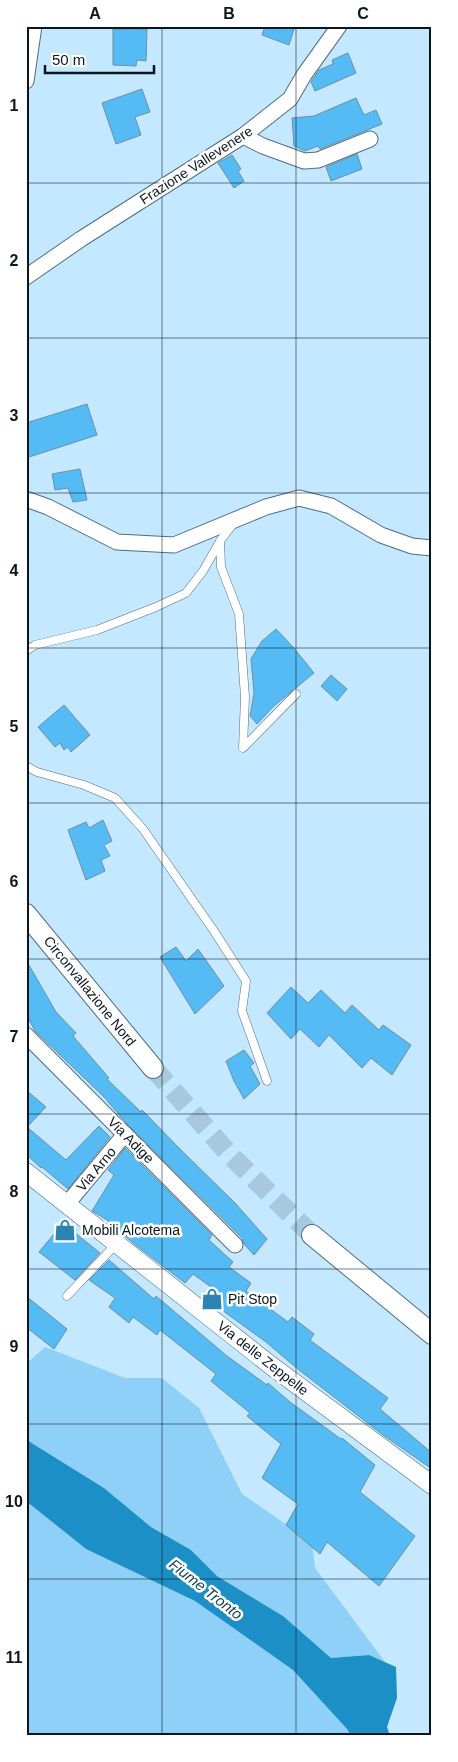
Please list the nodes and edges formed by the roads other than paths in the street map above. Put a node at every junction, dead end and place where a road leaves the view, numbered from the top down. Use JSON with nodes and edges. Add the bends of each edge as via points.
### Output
{"nodes":[{"id":1,"x":34,"y":26,"type":"edge"},
{"id":2,"x":339,"y":26,"type":"edge"},
{"id":3,"x":26,"y":81,"type":"edge"},
{"id":4,"x":243,"y":136,"type":"junction"},
{"id":5,"x":370,"y":139,"type":"dead end"},
{"id":6,"x":26,"y":277,"type":"edge"},
{"id":7,"x":26,"y":499,"type":"edge"},
{"id":8,"x":236,"y":520,"type":"junction"},
{"id":9,"x":220,"y":541,"type":"junction"},
{"id":10,"x":432,"y":548,"type":"edge"},
{"id":11,"x":26,"y":651,"type":"edge"},
{"id":12,"x":296,"y":694,"type":"dead end"},
{"id":13,"x":26,"y":766,"type":"edge"},
{"id":14,"x":26,"y":914,"type":"edge"},
{"id":15,"x":26,"y":1034,"type":"edge"},
{"id":16,"x":153,"y":1068,"type":"tunnel mouth"},
{"id":17,"x":267,"y":1081,"type":"dead end"},
{"id":18,"x":125,"y":1134,"type":"junction"},
{"id":19,"x":28,"y":1176,"type":"edge"},
{"id":20,"x":67,"y":1204,"type":"junction"},
{"id":21,"x":312,"y":1235,"type":"tunnel mouth"},
{"id":22,"x":117,"y":1243,"type":"junction"},
{"id":23,"x":235,"y":1245,"type":"dead end"},
{"id":24,"x":67,"y":1296,"type":"dead end"},
{"id":25,"x":432,"y":1334,"type":"edge"},
{"id":26,"x":432,"y":1485,"type":"edge"}],
"edges":[{"from":1,"to":3,"type":"street"},
{"from":2,"to":4,"type":"street","name":"Frazione Vallevenere","via":[[290,99]]},
{"from":4,"to":5,"type":"street","via":[[304,161],[318,160]]},
{"from":4,"to":6,"type":"street","name":"Frazione Vallevenere"},
{"from":7,"to":8,"type":"street","via":[[117,542],[174,545]]},
{"from":8,"to":9,"type":"lane"},
{"from":8,"to":10,"type":"street","via":[[266,506],[299,498],[332,506],[381,535],[412,546]]},
{"from":9,"to":11,"type":"lane","via":[[186,592],[97,630],[35,645]]},
{"from":9,"to":12,"type":"lane","via":[[221,567],[239,614],[245,697],[243,748]]},
{"from":13,"to":17,"type":"lane","via":[[115,798],[143,829],[246,981],[242,1011]]},
{"from":14,"to":16,"type":"main road","name":"Circonvallazione Nord"},
{"from":15,"to":18,"type":"street","name":"Via Adige"},
{"from":18,"to":20,"type":"street","name":"Via Arno"},
{"from":18,"to":23,"type":"street","name":"Via Adige"},
{"from":19,"to":20,"type":"street","name":"Via delle Zeppelle"},
{"from":20,"to":22,"type":"street","name":"Via delle Zeppelle"},
{"from":21,"to":25,"type":"main road"},
{"from":22,"to":24,"type":"lane"},
{"from":22,"to":26,"type":"street","name":"Via delle Zeppelle","via":[[269,1364]]}]}
